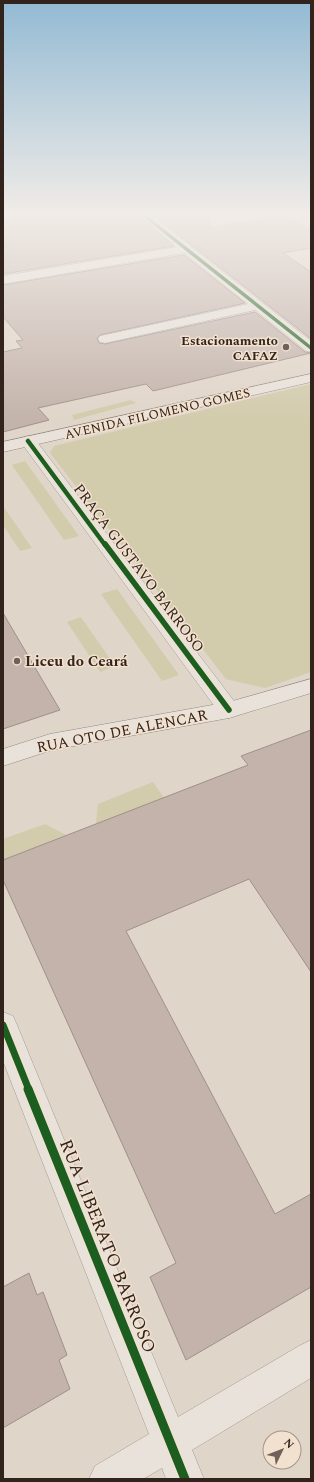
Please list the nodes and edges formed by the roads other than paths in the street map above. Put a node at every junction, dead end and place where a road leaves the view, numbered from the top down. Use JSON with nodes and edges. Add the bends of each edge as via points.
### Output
{"nodes":[{"id":1,"x":228,"y":282,"type":"edge"},
{"id":2,"x":258,"y":306,"type":"junction"},
{"id":3,"x":106,"y":339,"type":"dead end"},
{"id":4,"x":311,"y":348,"type":"edge"},
{"id":5,"x":311,"y":378,"type":"edge"},
{"id":6,"x":28,"y":442,"type":"junction"},
{"id":7,"x":3,"y":447,"type":"edge"},
{"id":8,"x":311,"y":686,"type":"edge"},
{"id":9,"x":229,"y":710,"type":"junction"},
{"id":10,"x":3,"y":758,"type":"edge"},
{"id":11,"x":3,"y":1025,"type":"edge"},
{"id":12,"x":311,"y":1358,"type":"edge"},
{"id":13,"x":171,"y":1442,"type":"junction"},
{"id":14,"x":108,"y":1479,"type":"edge"},
{"id":15,"x":185,"y":1479,"type":"edge"}],
"edges":[{"from":1,"to":2,"type":"street"},
{"from":2,"to":3,"type":"street"},
{"from":2,"to":4,"type":"street"},
{"from":5,"to":6,"type":"street","name":"AVENIDA FILOMENO GOMES"},
{"from":6,"to":7,"type":"street","name":"AVENIDA FILOMENO GOMES"},
{"from":6,"to":9,"type":"street","name":"PRAÇA GUSTAVO BARROSO"},
{"from":8,"to":9,"type":"street","name":"RUA OTO DE ALENCAR"},
{"from":9,"to":10,"type":"street","name":"RUA OTO DE ALENCAR","via":[[50,742]]},
{"from":11,"to":13,"type":"street","name":"RUA LIBERATO BARROSO"},
{"from":12,"to":13,"type":"street"},
{"from":13,"to":14,"type":"street"},
{"from":13,"to":15,"type":"street","name":"RUA LIBERATO BARROSO"}]}
